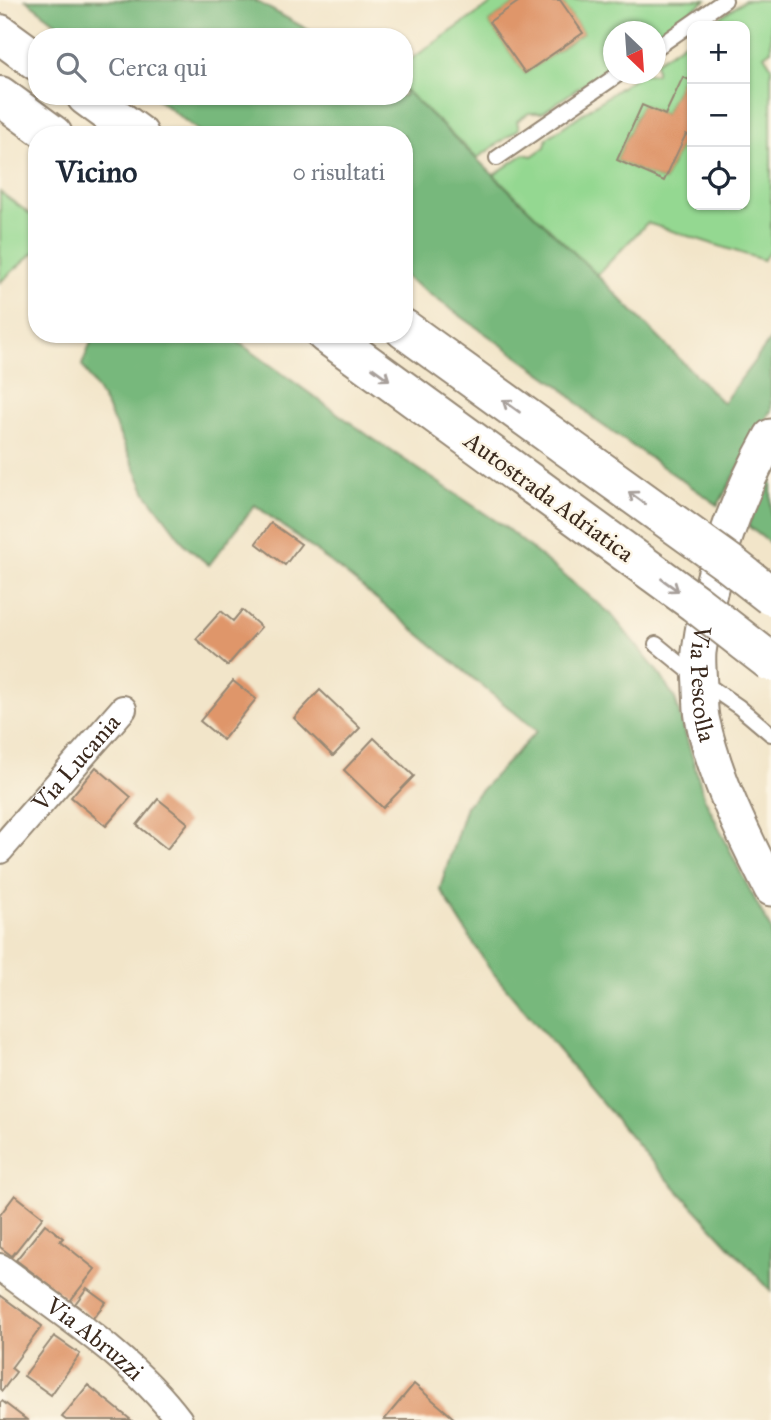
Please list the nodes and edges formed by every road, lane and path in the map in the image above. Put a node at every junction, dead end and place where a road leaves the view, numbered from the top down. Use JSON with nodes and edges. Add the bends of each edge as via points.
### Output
{"nodes":[{"id":1,"x":725,"y":0,"type":"edge"},
{"id":2,"x":0,"y":34,"type":"edge"},
{"id":3,"x":666,"y":41,"type":"edge"},
{"id":4,"x":28,"y":54,"type":"edge"},
{"id":5,"x":604,"y":84,"type":"edge"},
{"id":6,"x":0,"y":96,"type":"edge"},
{"id":7,"x":98,"y":105,"type":"edge"},
{"id":8,"x":40,"y":126,"type":"edge"},
{"id":9,"x":126,"y":126,"type":"edge"},
{"id":10,"x":497,"y":158,"type":"dead end"},
{"id":11,"x":413,"y":336,"type":"edge"},
{"id":12,"x":338,"y":343,"type":"edge"},
{"id":13,"x":771,"y":436,"type":"edge"},
{"id":14,"x":771,"y":596,"type":"edge"},
{"id":15,"x":656,"y":644,"type":"dead end"},
{"id":16,"x":771,"y":662,"type":"edge"},
{"id":17,"x":700,"y":680,"type":"junction"},
{"id":18,"x":123,"y":709,"type":"dead end"},
{"id":19,"x":771,"y":734,"type":"edge"},
{"id":20,"x":0,"y":850,"type":"edge"},
{"id":21,"x":771,"y":889,"type":"edge"},
{"id":22,"x":0,"y":1267,"type":"edge"},
{"id":23,"x":179,"y":1420,"type":"edge"}],
"edges":[{"from":1,"to":3,"type":"lane"},
{"from":2,"to":4,"type":"highway"},
{"from":5,"to":10,"type":"lane"},
{"from":6,"to":8,"type":"highway"},
{"from":7,"to":9,"type":"highway"},
{"from":14,"to":11,"type":"highway","name":"Autostrada Adriatica","one_way":true,"bridge":true},
{"from":12,"to":16,"type":"highway","name":"Autostrada Adriatica","one_way":true,"bridge":true},
{"from":13,"to":17,"type":"street","name":"Via Pescolla","via":[[733,515],[716,573],[699,655]]},
{"from":15,"to":17,"type":"lane"},
{"from":17,"to":19,"type":"lane"},
{"from":17,"to":21,"type":"street","name":"Via Pescolla","via":[[702,720],[721,781]]},
{"from":18,"to":20,"type":"street","name":"Via Lucania"},
{"from":22,"to":23,"type":"street","name":"Via Abruzzi","via":[[129,1366]]}]}
